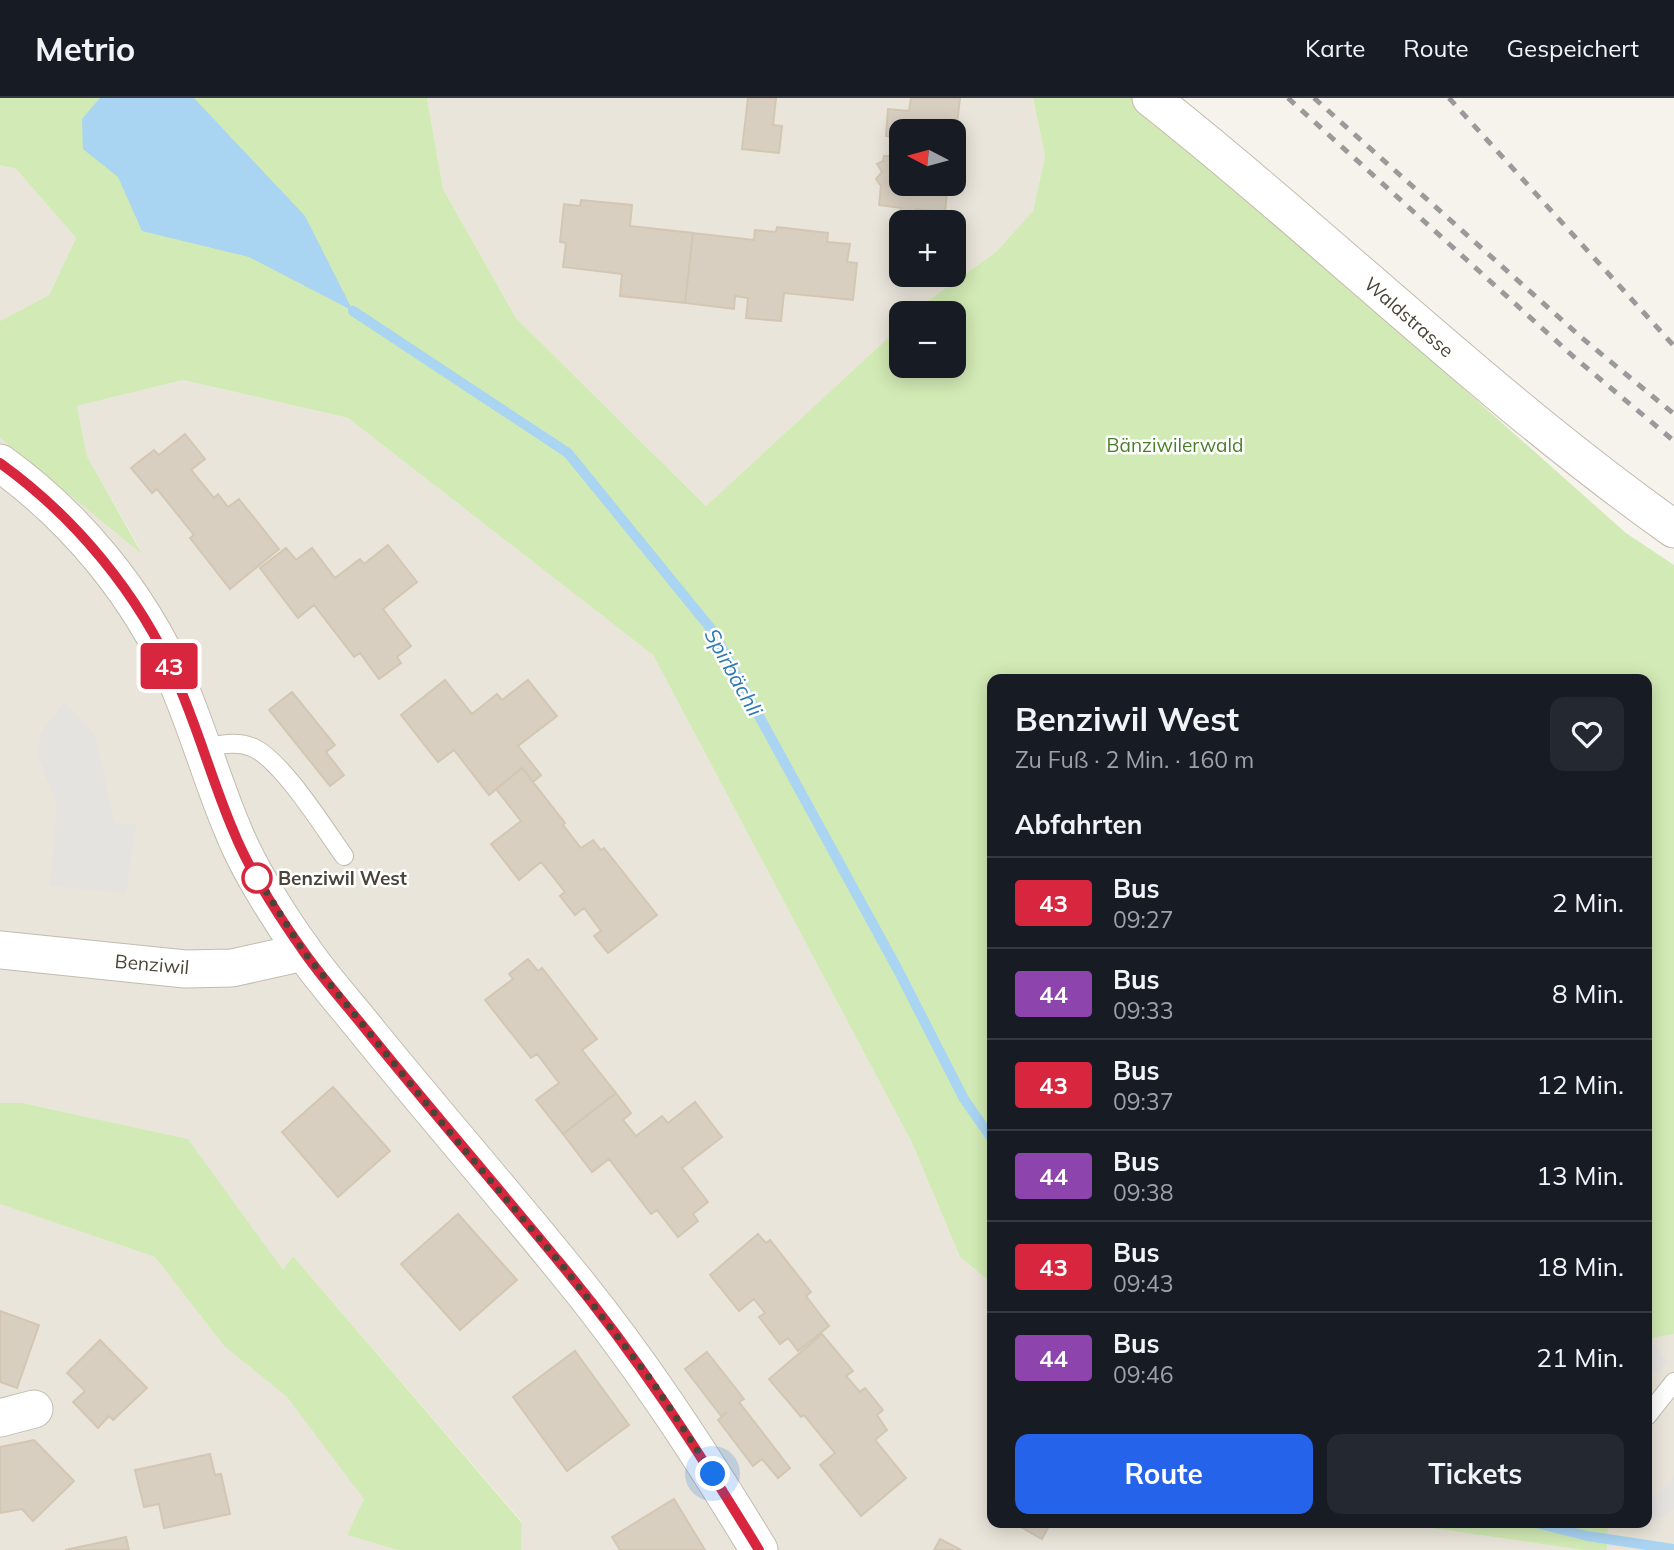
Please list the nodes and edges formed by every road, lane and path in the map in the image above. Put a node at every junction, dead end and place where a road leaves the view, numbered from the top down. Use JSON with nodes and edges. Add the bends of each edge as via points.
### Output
{"nodes":[{"id":1,"x":1151,"y":98,"type":"edge"},
{"id":2,"x":0,"y":463,"type":"edge"},
{"id":3,"x":1674,"y":528,"type":"edge"},
{"id":4,"x":201,"y":748,"type":"junction"},
{"id":5,"x":344,"y":856,"type":"dead end"},
{"id":6,"x":0,"y":949,"type":"edge"},
{"id":7,"x":304,"y":952,"type":"junction"},
{"id":8,"x":1674,"y":1382,"type":"edge"},
{"id":9,"x":1652,"y":1410,"type":"edge"},
{"id":10,"x":759,"y":1550,"type":"edge"}],
"edges":[{"from":1,"to":3,"type":"street","name":"Waldstrasse","via":[[1474,373]]},
{"from":2,"to":4,"type":"street","via":[[75,528],[120,581],[176,678]]},
{"from":4,"to":5,"type":"lane","via":[[232,743],[253,747],[276,764]]},
{"from":4,"to":7,"type":"street","via":[[234,834]]},
{"from":6,"to":7,"type":"street","name":"Benziwil","via":[[185,969],[232,968]]},
{"from":7,"to":10,"type":"street","via":[[652,1381]]},
{"from":8,"to":9,"type":"lane"}]}
